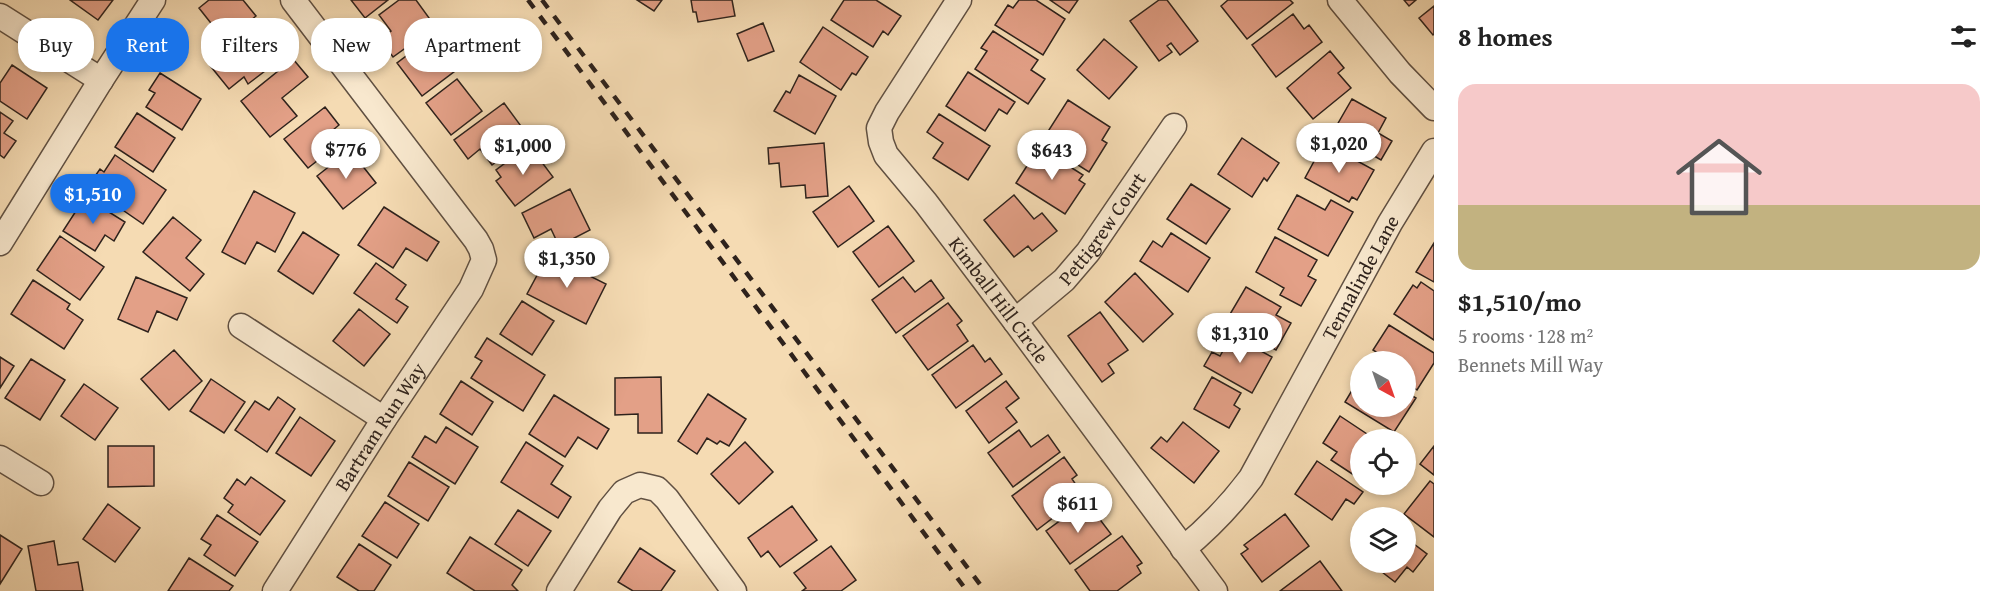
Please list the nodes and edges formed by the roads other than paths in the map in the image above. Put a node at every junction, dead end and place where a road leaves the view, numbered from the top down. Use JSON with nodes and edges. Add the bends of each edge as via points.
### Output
{"nodes":[{"id":1,"x":153,"y":0,"type":"edge"},
{"id":2,"x":293,"y":0,"type":"edge"},
{"id":3,"x":959,"y":0,"type":"edge"},
{"id":4,"x":1340,"y":0,"type":"edge"},
{"id":5,"x":0,"y":16,"type":"edge"},
{"id":6,"x":101,"y":80,"type":"junction"},
{"id":7,"x":1434,"y":108,"type":"edge"},
{"id":8,"x":1174,"y":126,"type":"dead end"},
{"id":9,"x":1434,"y":151,"type":"edge"},
{"id":10,"x":0,"y":243,"type":"edge"},
{"id":11,"x":1015,"y":321,"type":"junction"},
{"id":12,"x":241,"y":326,"type":"dead end"},
{"id":13,"x":384,"y":419,"type":"junction"},
{"id":14,"x":0,"y":458,"type":"edge"},
{"id":15,"x":42,"y":483,"type":"dead end"},
{"id":16,"x":1183,"y":549,"type":"junction"},
{"id":17,"x":275,"y":591,"type":"edge"},
{"id":18,"x":559,"y":591,"type":"edge"},
{"id":19,"x":734,"y":591,"type":"edge"},
{"id":20,"x":1215,"y":591,"type":"edge"}],
"edges":[{"from":1,"to":6,"type":"street"},
{"from":2,"to":13,"type":"street","name":"Bartram Run Way","via":[[482,249],[484,261],[471,289]]},
{"from":3,"to":11,"type":"street","name":"Kimball Hill Circle","via":[[887,112],[879,128],[881,142],[886,154]]},
{"from":4,"to":7,"type":"street"},
{"from":5,"to":6,"type":"street"},
{"from":6,"to":10,"type":"street"},
{"from":8,"to":11,"type":"street","name":"Pettigrew Court","via":[[1088,252],[1064,280]]},
{"from":9,"to":16,"type":"street","name":"Tennalinde Lane","via":[[1390,223],[1251,478],[1232,504]]},
{"from":11,"to":16,"type":"street","name":"Kimball Hill Circle"},
{"from":12,"to":13,"type":"street"},
{"from":13,"to":17,"type":"street","name":"Bartram Run Way"},
{"from":14,"to":15,"type":"street"},
{"from":16,"to":20,"type":"street","name":"Kimball Hill Circle"},
{"from":18,"to":19,"type":"street","via":[[610,509],[624,492],[640,485],[657,489],[667,499]]}]}
